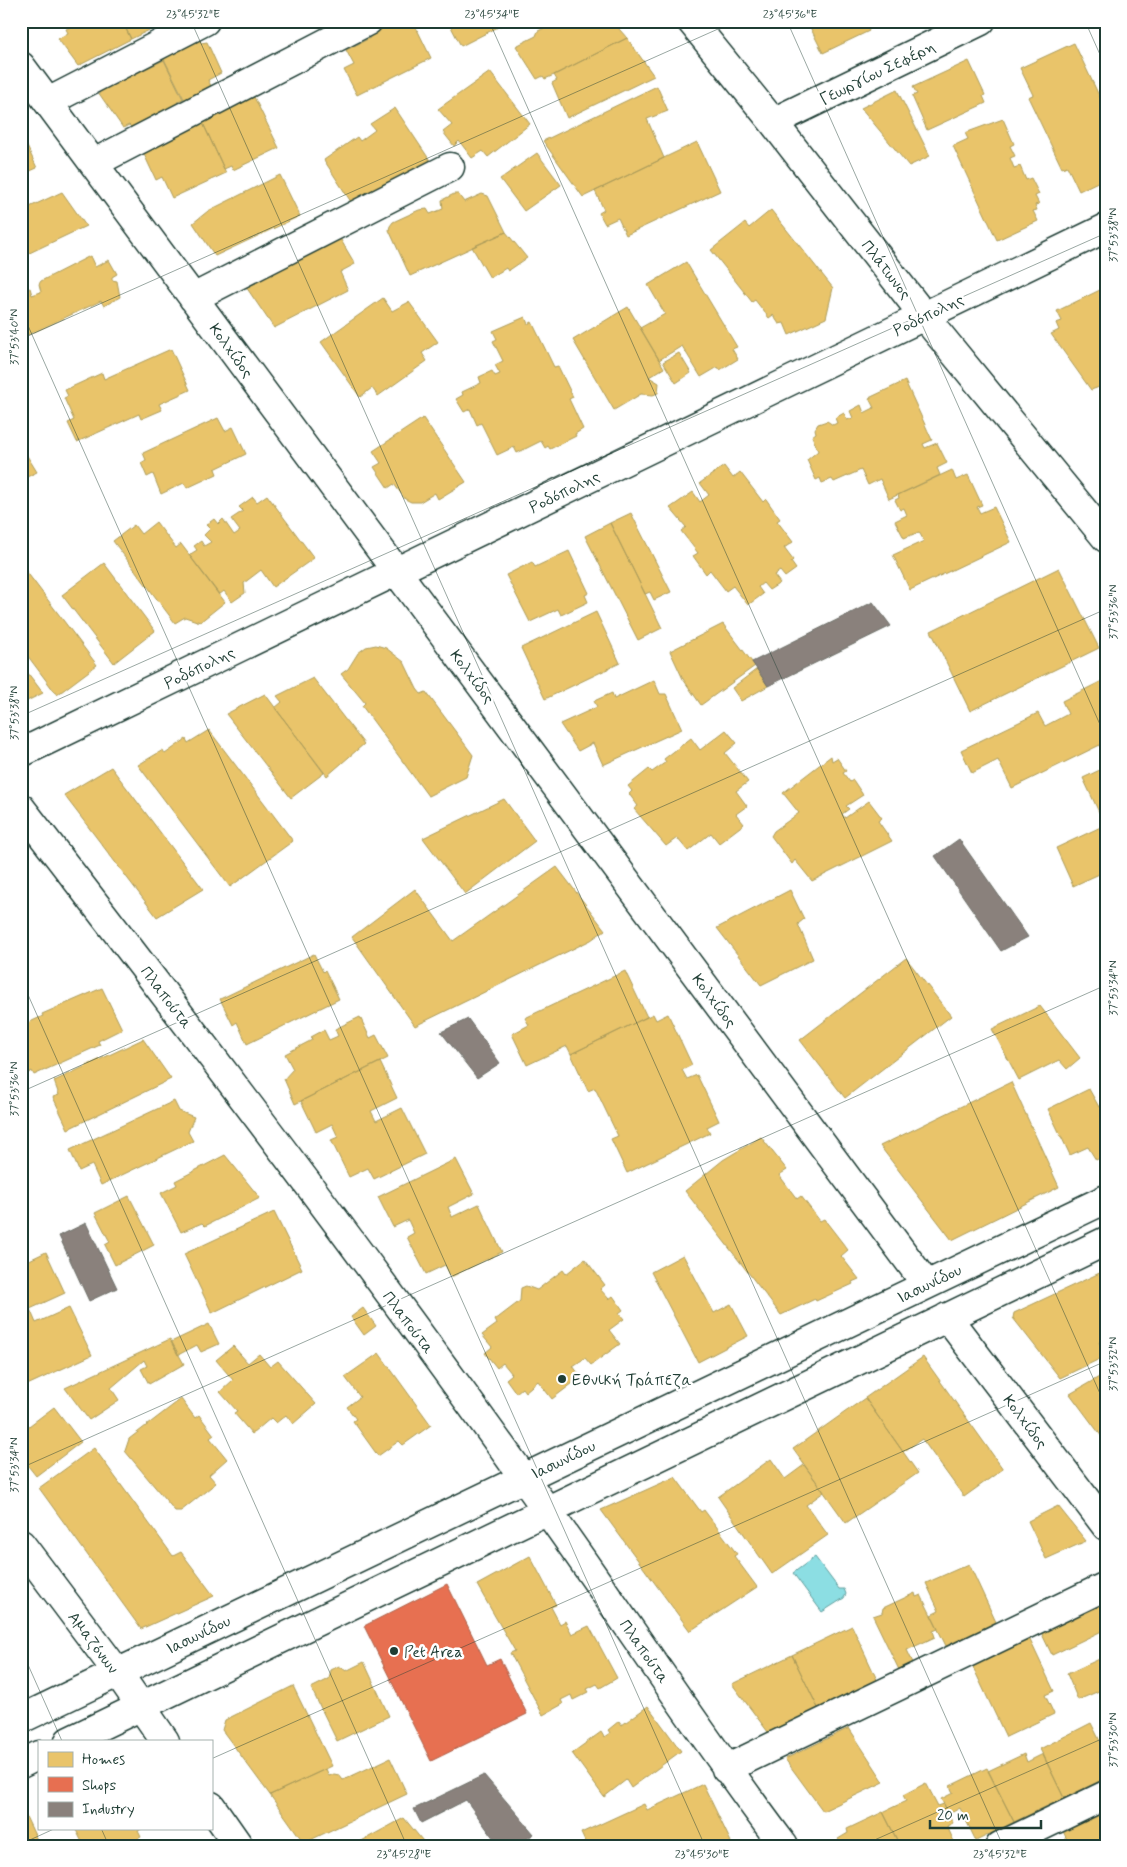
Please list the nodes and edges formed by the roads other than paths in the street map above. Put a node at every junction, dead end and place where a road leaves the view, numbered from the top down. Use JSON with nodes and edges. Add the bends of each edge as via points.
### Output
{"nodes":[{"id":1,"x":205,"y":21,"type":"edge"},
{"id":2,"x":368,"y":21,"type":"edge"},
{"id":3,"x":691,"y":21,"type":"edge"},
{"id":4,"x":981,"y":21,"type":"edge"},
{"id":5,"x":21,"y":66,"type":"edge"},
{"id":6,"x":48,"y":102,"type":"junction"},
{"id":7,"x":773,"y":122,"type":"junction"},
{"id":8,"x":94,"y":163,"type":"junction"},
{"id":9,"x":450,"y":167,"type":"dead end"},
{"id":10,"x":1106,"y":228,"type":"edge"},
{"id":11,"x":193,"y":298,"type":"junction"},
{"id":12,"x":924,"y":316,"type":"junction"},
{"id":13,"x":1106,"y":538,"type":"edge"},
{"id":14,"x":396,"y":572,"type":"junction"},
{"id":15,"x":21,"y":753,"type":"edge"},
{"id":16,"x":21,"y":808,"type":"edge"},
{"id":17,"x":1106,"y":1199,"type":"edge"},
{"id":18,"x":1106,"y":1241,"type":"edge"},
{"id":19,"x":926,"y":1284,"type":"junction"},
{"id":20,"x":947,"y":1317,"type":"junction"},
{"id":21,"x":524,"y":1478,"type":"junction"},
{"id":22,"x":547,"y":1510,"type":"junction"},
{"id":23,"x":1106,"y":1526,"type":"edge"},
{"id":24,"x":21,"y":1544,"type":"edge"},
{"id":25,"x":1106,"y":1586,"type":"edge"},
{"id":26,"x":118,"y":1673,"type":"junction"},
{"id":27,"x":141,"y":1706,"type":"junction"},
{"id":28,"x":21,"y":1719,"type":"edge"},
{"id":29,"x":71,"y":1740,"type":"edge"},
{"id":30,"x":164,"y":1740,"type":"edge"},
{"id":31,"x":38,"y":1756,"type":"edge"},
{"id":32,"x":21,"y":1764,"type":"edge"},
{"id":33,"x":726,"y":1768,"type":"junction"},
{"id":34,"x":1106,"y":1795,"type":"edge"},
{"id":35,"x":212,"y":1807,"type":"edge"},
{"id":36,"x":239,"y":1846,"type":"edge"},
{"id":37,"x":784,"y":1846,"type":"edge"},
{"id":38,"x":1000,"y":1846,"type":"edge"}],
"edges":[{"from":1,"to":6,"type":"street"},
{"from":2,"to":8,"type":"street"},
{"from":3,"to":7,"type":"street","name":"Πλάτωνος"},
{"from":4,"to":7,"type":"street","name":"Γεωργίου Σεφέρη"},
{"from":5,"to":6,"type":"street","name":"Κολχίδος"},
{"from":6,"to":8,"type":"street","name":"Κολχίδος"},
{"from":7,"to":12,"type":"street","name":"Πλάτωνος"},
{"from":8,"to":11,"type":"street","name":"Κολχίδος"},
{"from":9,"to":11,"type":"street"},
{"from":10,"to":12,"type":"street","name":"Ροδόπολης"},
{"from":11,"to":14,"type":"street","name":"Κολχίδος"},
{"from":12,"to":13,"type":"street","name":"Πλάτωνος"},
{"from":12,"to":14,"type":"street","name":"Ροδόπολης"},
{"from":14,"to":15,"type":"street","name":"Ροδόπολης"},
{"from":14,"to":19,"type":"street","name":"Κολχίδος"},
{"from":16,"to":21,"type":"street","name":"Πλαπούτα","via":[[170,1000]]},
{"from":17,"to":19,"type":"street","name":"Ιασωνίδου"},
{"from":18,"to":20,"type":"street"},
{"from":19,"to":21,"type":"street","name":"Ιασωνίδου"},
{"from":20,"to":22,"type":"street"},
{"from":20,"to":23,"type":"street","name":"Κολχίδος"},
{"from":21,"to":22,"type":"street","name":"Πλαπούτα"},
{"from":21,"to":26,"type":"street","name":"Ιασωνίδου"},
{"from":22,"to":27,"type":"street"},
{"from":22,"to":33,"type":"street","name":"Πλαπούτα"},
{"from":24,"to":26,"type":"street","name":"Αμαζόνων"},
{"from":25,"to":33,"type":"street"},
{"from":26,"to":27,"type":"street","name":"Αμαζόνων"},
{"from":26,"to":28,"type":"street","name":"Ιασωνίδου"},
{"from":27,"to":29,"type":"street"},
{"from":27,"to":30,"type":"street","name":"Αμαζόνων"},
{"from":31,"to":32,"type":"street"},
{"from":33,"to":37,"type":"street","name":"Πλαπούτα"},
{"from":34,"to":38,"type":"street"},
{"from":35,"to":36,"type":"street"}]}
